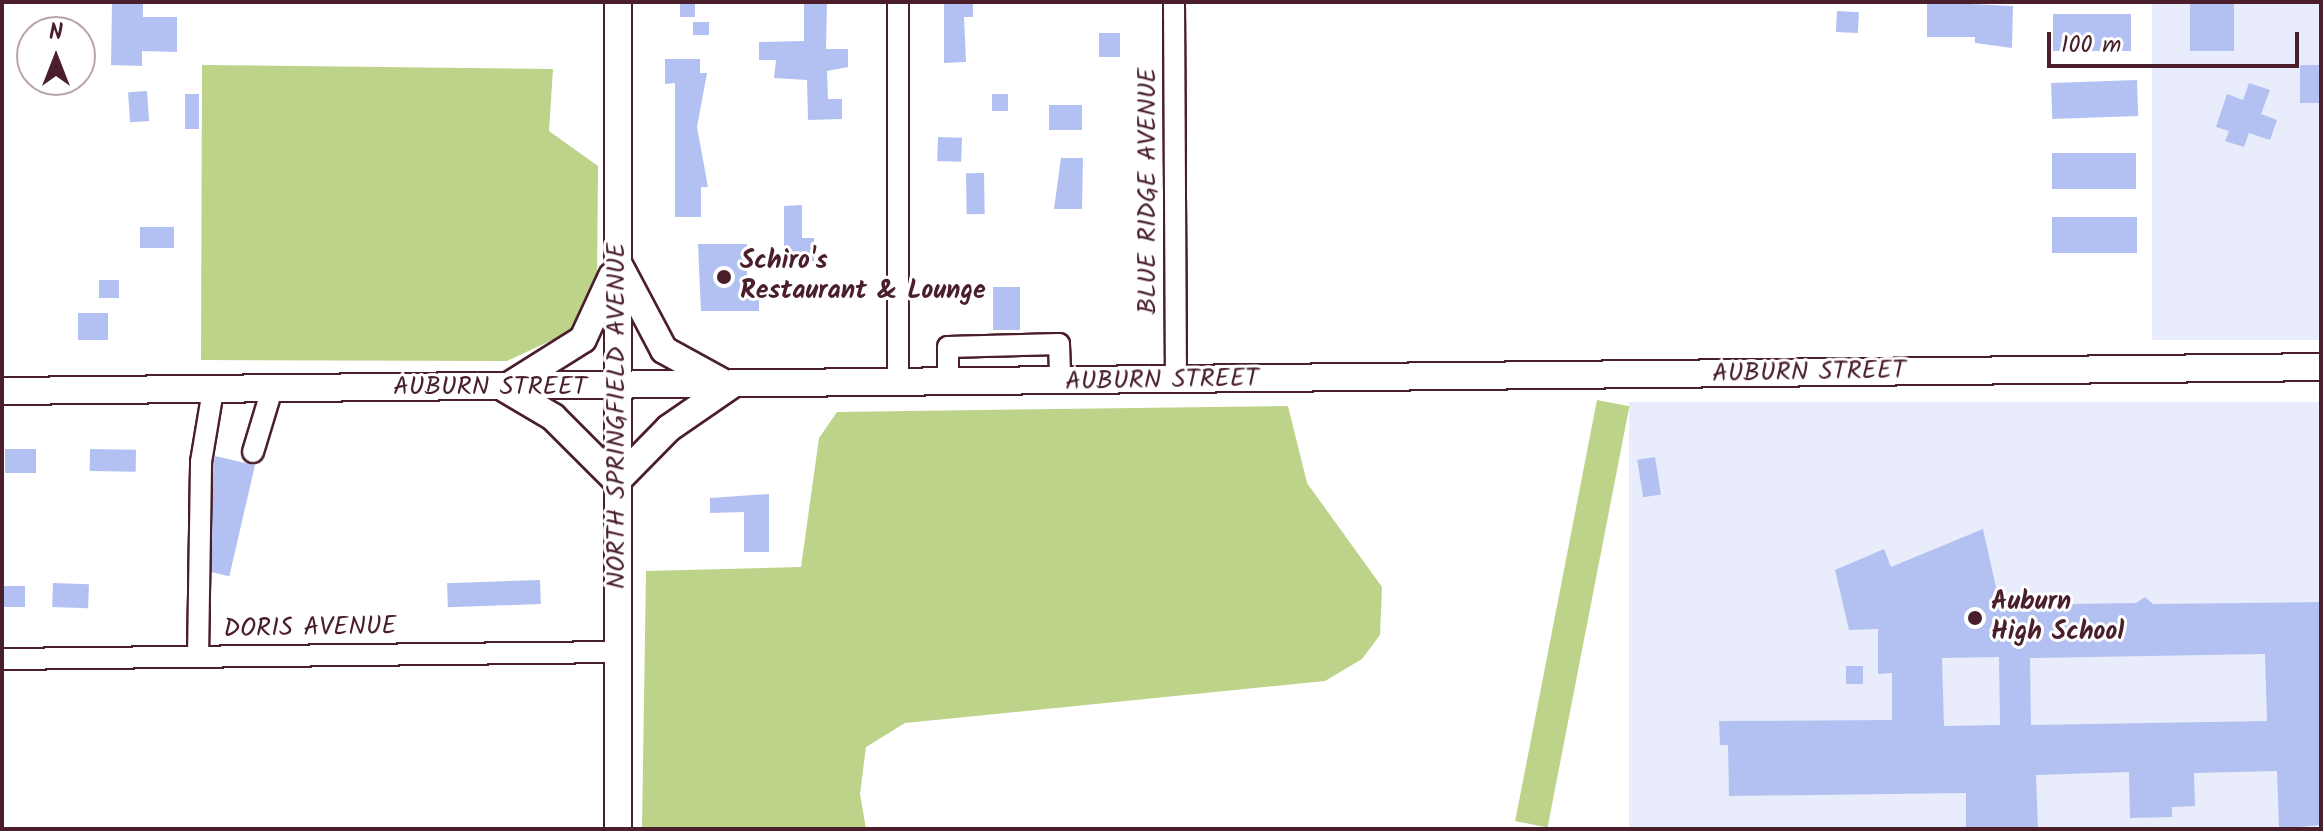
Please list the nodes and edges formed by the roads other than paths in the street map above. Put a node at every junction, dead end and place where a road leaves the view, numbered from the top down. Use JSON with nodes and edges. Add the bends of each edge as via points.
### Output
{"nodes":[{"id":1,"x":618,"y":2,"type":"edge"},
{"id":2,"x":898,"y":2,"type":"edge"},
{"id":3,"x":1174,"y":2,"type":"edge"},
{"id":4,"x":617,"y":261,"type":"junction"},
{"id":5,"x":2321,"y":367,"type":"edge"},
{"id":6,"x":1176,"y":380,"type":"junction"},
{"id":7,"x":1060,"y":382,"type":"junction"},
{"id":8,"x":948,"y":384,"type":"junction"},
{"id":9,"x":898,"y":385,"type":"junction"},
{"id":10,"x":730,"y":386,"type":"junction"},
{"id":11,"x":616,"y":387,"type":"junction"},
{"id":12,"x":504,"y":388,"type":"junction"},
{"id":13,"x":272,"y":389,"type":"junction"},
{"id":14,"x":213,"y":390,"type":"junction"},
{"id":15,"x":2,"y":391,"type":"edge"},
{"id":16,"x":253,"y":452,"type":"dead end"},
{"id":17,"x":617,"y":481,"type":"junction"},
{"id":18,"x":619,"y":652,"type":"junction"},
{"id":19,"x":198,"y":657,"type":"junction"},
{"id":20,"x":2,"y":659,"type":"edge"},
{"id":21,"x":618,"y":829,"type":"edge"}],
"edges":[{"from":1,"to":4,"type":"main road","name":"NORTH SPRINGFIELD AVENUE"},
{"from":2,"to":9,"type":"street"},
{"from":3,"to":6,"type":"street","name":"BLUE RIDGE AVENUE"},
{"from":4,"to":10,"type":"main road","via":[[664,350]]},
{"from":4,"to":11,"type":"main road","name":"NORTH SPRINGFIELD AVENUE"},
{"from":4,"to":12,"type":"main road","via":[[583,339],[556,362]]},
{"from":5,"to":6,"type":"main road","name":"AUBURN STREET"},
{"from":6,"to":7,"type":"main road","name":"AUBURN STREET"},
{"from":7,"to":8,"type":"main road","name":"AUBURN STREET"},
{"from":7,"to":8,"type":"street","via":[[1059,344],[948,347]]},
{"from":8,"to":9,"type":"main road","name":"AUBURN STREET"},
{"from":9,"to":10,"type":"main road","name":"AUBURN STREET"},
{"from":10,"to":11,"type":"main road","name":"AUBURN STREET"},
{"from":10,"to":17,"type":"main road","via":[[669,428]]},
{"from":11,"to":12,"type":"main road","name":"AUBURN STREET"},
{"from":11,"to":17,"type":"main road","name":"NORTH SPRINGFIELD AVENUE"},
{"from":12,"to":13,"type":"main road","name":"AUBURN STREET"},
{"from":12,"to":17,"type":"main road","via":[[553,417]]},
{"from":13,"to":14,"type":"main road","name":"AUBURN STREET"},
{"from":13,"to":16,"type":"street","via":[[265,431]]},
{"from":14,"to":15,"type":"main road","name":"AUBURN STREET"},
{"from":14,"to":19,"type":"street","via":[[201,462]]},
{"from":17,"to":18,"type":"main road","name":"NORTH SPRINGFIELD AVENUE"},
{"from":18,"to":19,"type":"street","name":"DORIS AVENUE"},
{"from":18,"to":21,"type":"main road","name":"NORTH SPRINGFIELD AVENUE"},
{"from":19,"to":20,"type":"street","name":"DORIS AVENUE"}]}
